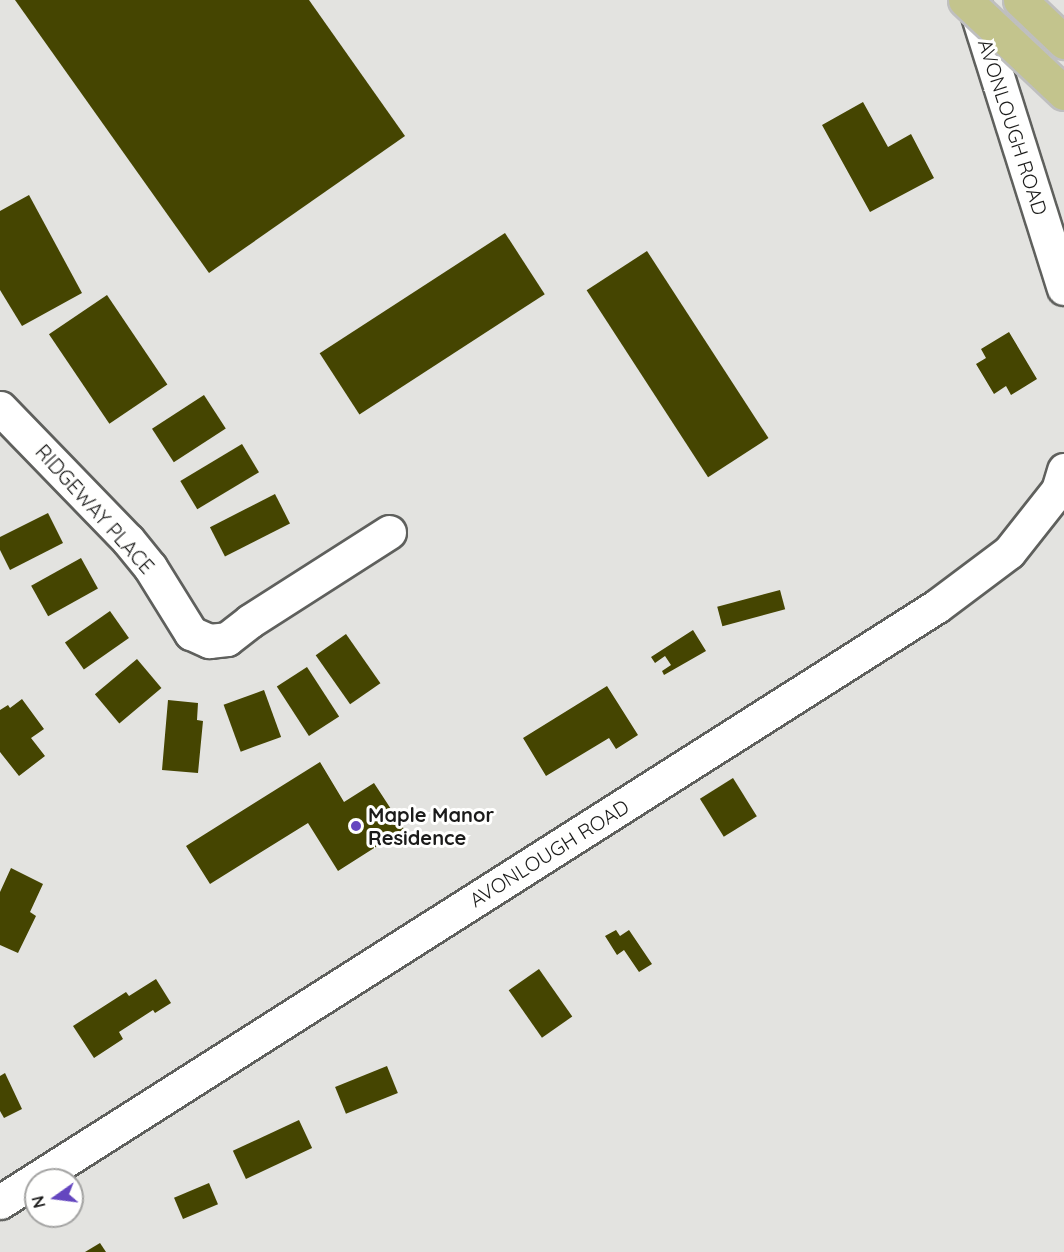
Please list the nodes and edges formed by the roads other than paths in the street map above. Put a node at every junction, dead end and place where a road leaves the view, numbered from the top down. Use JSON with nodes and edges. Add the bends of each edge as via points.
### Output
{"nodes":[{"id":1,"x":965,"y":0,"type":"edge"},
{"id":2,"x":973,"y":0,"type":"edge"},
{"id":3,"x":1020,"y":0,"type":"edge"},
{"id":4,"x":1064,"y":42,"type":"edge"},
{"id":5,"x":1064,"y":93,"type":"edge"},
{"id":6,"x":1064,"y":288,"type":"edge"},
{"id":7,"x":0,"y":408,"type":"edge"},
{"id":8,"x":1064,"y":470,"type":"edge"},
{"id":9,"x":389,"y":532,"type":"dead end"},
{"id":10,"x":0,"y":1202,"type":"edge"}],
"edges":[{"from":1,"to":5,"type":"main road","bridge":true},
{"from":2,"to":6,"type":"street","name":"AVONLOUGH ROAD"},
{"from":3,"to":4,"type":"main road","bridge":true},
{"from":7,"to":9,"type":"street","name":"RIDGEWAY PLACE","via":[[90,497],[150,567],[191,633],[208,641],[227,639]]},
{"from":8,"to":10,"type":"street","name":"AVONLOUGH ROAD","via":[[1058,490],[1009,552],[938,606]]}]}
